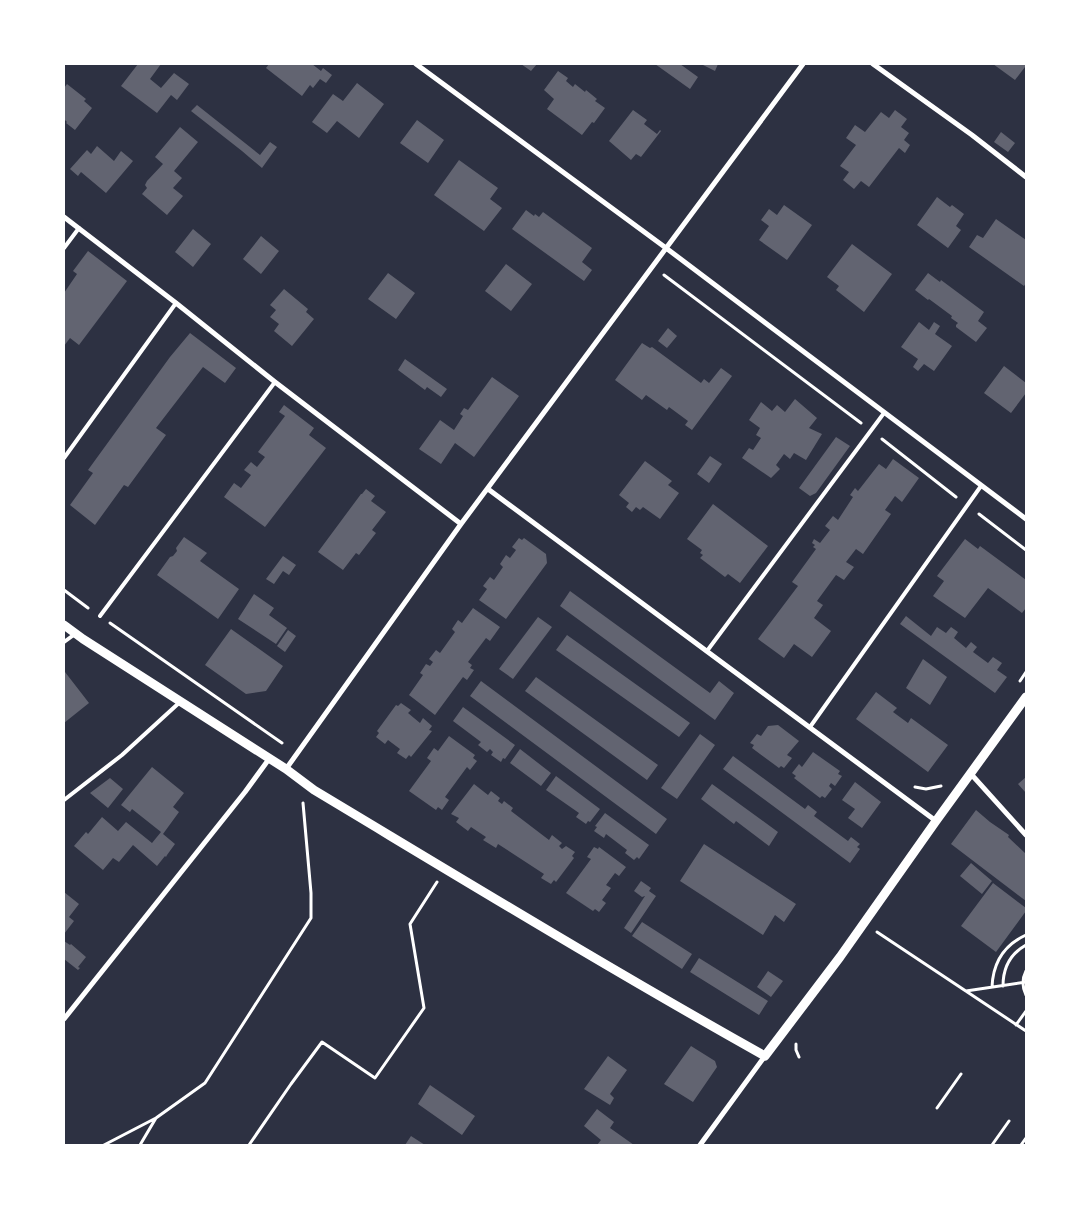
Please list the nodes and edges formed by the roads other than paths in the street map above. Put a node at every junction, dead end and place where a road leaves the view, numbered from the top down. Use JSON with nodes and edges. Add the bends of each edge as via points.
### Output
{"nodes":[{"id":1,"x":416,"y":64,"type":"edge"},
{"id":2,"x":804,"y":64,"type":"edge"},
{"id":3,"x":873,"y":64,"type":"edge"},
{"id":4,"x":1026,"y":177,"type":"edge"},
{"id":5,"x":64,"y":217,"type":"edge"},
{"id":6,"x":79,"y":228,"type":"junction"},
{"id":7,"x":64,"y":248,"type":"edge"},
{"id":8,"x":666,"y":248,"type":"junction"},
{"id":9,"x":176,"y":303,"type":"junction"},
{"id":10,"x":275,"y":382,"type":"junction"},
{"id":11,"x":884,"y":413,"type":"junction"},
{"id":12,"x":64,"y":458,"type":"edge"},
{"id":13,"x":981,"y":486,"type":"junction"},
{"id":14,"x":488,"y":489,"type":"junction"},
{"id":15,"x":1026,"y":519,"type":"edge"},
{"id":16,"x":461,"y":524,"type":"junction"},
{"id":17,"x":100,"y":616,"type":"road end"},
{"id":18,"x":64,"y":625,"type":"edge"},
{"id":19,"x":75,"y":634,"type":"junction"},
{"id":20,"x":64,"y":642,"type":"edge"},
{"id":21,"x":707,"y":651,"type":"junction"},
{"id":22,"x":1026,"y":697,"type":"edge"},
{"id":23,"x":180,"y":702,"type":"junction"},
{"id":24,"x":810,"y":727,"type":"junction"},
{"id":25,"x":269,"y":759,"type":"junction"},
{"id":26,"x":286,"y":769,"type":"junction"},
{"id":27,"x":971,"y":774,"type":"junction"},
{"id":28,"x":64,"y":800,"type":"edge"},
{"id":29,"x":936,"y":821,"type":"junction"},
{"id":30,"x":1026,"y":835,"type":"edge"},
{"id":31,"x":64,"y":1019,"type":"edge"},
{"id":32,"x":765,"y":1056,"type":"junction"},
{"id":33,"x":700,"y":1145,"type":"edge"}],
"edges":[{"from":1,"to":8,"type":"street"},
{"from":2,"to":8,"type":"street"},
{"from":3,"to":4,"type":"street"},
{"from":5,"to":6,"type":"street"},
{"from":6,"to":7,"type":"lane"},
{"from":6,"to":9,"type":"street"},
{"from":8,"to":11,"type":"street"},
{"from":8,"to":14,"type":"street"},
{"from":9,"to":10,"type":"street"},
{"from":9,"to":12,"type":"lane"},
{"from":10,"to":16,"type":"street"},
{"from":10,"to":17,"type":"lane"},
{"from":11,"to":13,"type":"street"},
{"from":11,"to":21,"type":"lane"},
{"from":13,"to":15,"type":"street"},
{"from":13,"to":24,"type":"lane"},
{"from":14,"to":16,"type":"street"},
{"from":14,"to":21,"type":"street"},
{"from":16,"to":26,"type":"street"},
{"from":18,"to":19,"type":"street"},
{"from":19,"to":20,"type":"lane"},
{"from":19,"to":23,"type":"street"},
{"from":21,"to":24,"type":"street"},
{"from":22,"to":27,"type":"street"},
{"from":23,"to":25,"type":"street"},
{"from":23,"to":28,"type":"lane","via":[[122,755]]},
{"from":24,"to":29,"type":"street"},
{"from":25,"to":26,"type":"street"},
{"from":25,"to":31,"type":"street"},
{"from":26,"to":32,"type":"street","via":[[314,790],[564,940]]},
{"from":27,"to":29,"type":"street"},
{"from":27,"to":30,"type":"street"},
{"from":29,"to":32,"type":"street"},
{"from":32,"to":33,"type":"street"}]}
